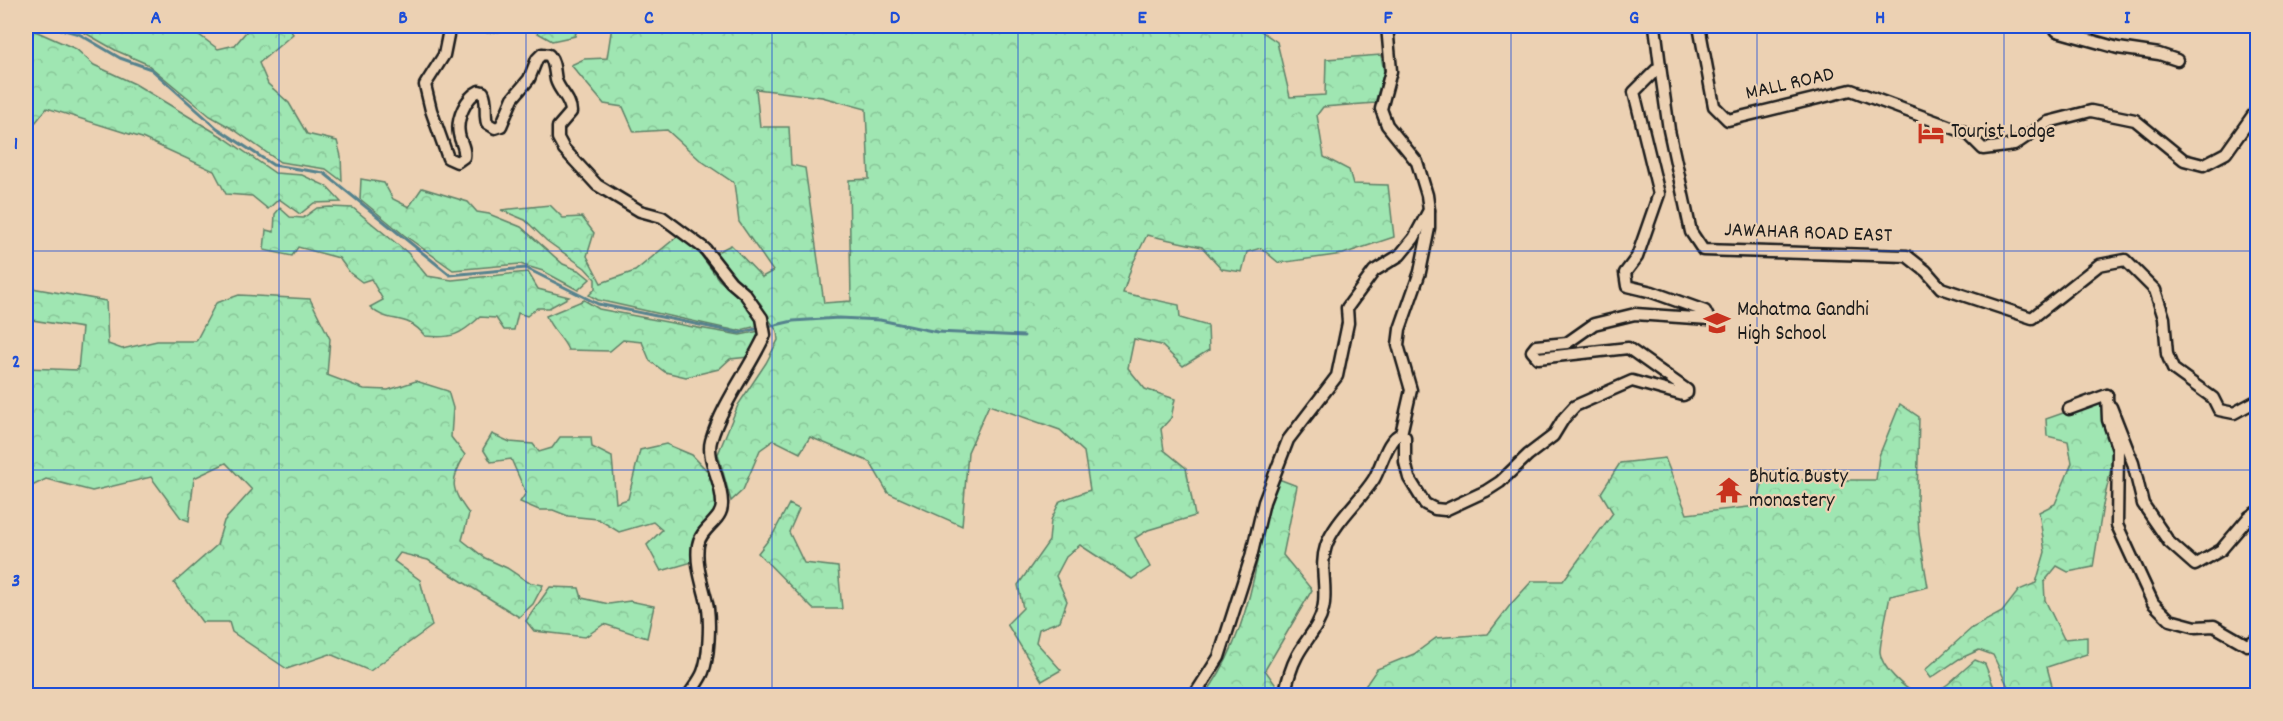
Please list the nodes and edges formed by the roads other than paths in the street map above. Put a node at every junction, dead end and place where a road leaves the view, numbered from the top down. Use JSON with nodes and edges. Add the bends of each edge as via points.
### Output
{"nodes":[{"id":1,"x":454,"y":26,"type":"edge"},
{"id":2,"x":1387,"y":26,"type":"edge"},
{"id":3,"x":1655,"y":26,"type":"edge"},
{"id":4,"x":1699,"y":26,"type":"edge"},
{"id":5,"x":2053,"y":26,"type":"edge"},
{"id":6,"x":2177,"y":60,"type":"dead end"},
{"id":7,"x":1660,"y":66,"type":"junction"},
{"id":8,"x":2258,"y":108,"type":"edge"},
{"id":9,"x":1429,"y":210,"type":"junction"},
{"id":10,"x":2107,"y":395,"type":"junction"},
{"id":11,"x":2258,"y":400,"type":"edge"},
{"id":12,"x":2069,"y":409,"type":"dead end"},
{"id":13,"x":1401,"y":434,"type":"junction"},
{"id":14,"x":2258,"y":511,"type":"edge"},
{"id":15,"x":2258,"y":638,"type":"edge"},
{"id":16,"x":688,"y":696,"type":"edge"},
{"id":17,"x":1194,"y":696,"type":"edge"},
{"id":18,"x":1284,"y":696,"type":"edge"}],
"edges":[{"from":1,"to":16,"type":"street","via":[[449,30],[444,55],[425,85],[448,158],[458,162],[464,157],[466,151],[458,126],[471,95],[483,92],[487,123],[495,128],[501,126],[537,59],[542,54],[549,55],[556,82],[571,107],[558,126],[558,138],[564,149],[597,185],[640,211],[662,217],[705,249],[762,318],[765,334],[729,400],[709,455],[717,472],[723,505],[719,517],[707,527],[698,544],[698,570],[708,610],[706,659],[703,673]]},
{"from":2,"to":9,"type":"street","via":[[1391,70],[1381,109],[1387,125],[1416,162]]},
{"from":3,"to":7,"type":"street"},
{"from":4,"to":8,"type":"street","name":"MALL ROAD","via":[[1714,106],[1728,120],[1851,90],[1967,133],[1983,149],[2014,145],[2048,122],[2091,111],[2135,120],[2184,160],[2203,165],[2226,153]]},
{"from":5,"to":6,"type":"street","via":[[2057,31],[2118,48]]},
{"from":7,"to":11,"type":"street","name":"JAWAHAR ROAD EAST","via":[[1691,232],[1703,250],[1906,256],[1941,288],[2032,318],[2099,265],[2125,260],[2155,290],[2173,369],[2213,398],[2219,410],[2234,413]]},
{"from":7,"to":13,"type":"street","via":[[1634,92],[1659,194],[1637,257],[1625,273],[1628,286],[1705,311],[1709,319],[1635,314],[1594,324],[1567,343],[1536,346],[1533,351],[1538,358],[1628,348],[1687,393],[1632,381],[1575,406],[1553,436],[1500,482],[1445,510],[1425,504],[1409,478],[1405,437]]},
{"from":9,"to":13,"type":"street","via":[[1420,272],[1400,329],[1398,345],[1410,390]]},
{"from":9,"to":17,"type":"street","via":[[1400,255],[1374,271],[1347,308],[1348,323],[1337,376],[1288,440],[1264,502],[1219,657]]},
{"from":10,"to":12,"type":"street"},
{"from":10,"to":14,"type":"street","via":[[2133,463],[2143,504],[2169,542],[2195,565],[2221,550]]},
{"from":10,"to":15,"type":"street","via":[[2108,420],[2118,450],[2117,525],[2154,603],[2170,620],[2196,627],[2214,626],[2247,645]]},
{"from":13,"to":18,"type":"street","via":[[1393,438],[1374,479],[1327,544],[1323,558],[1323,610],[1315,632],[1297,655]]}]}
